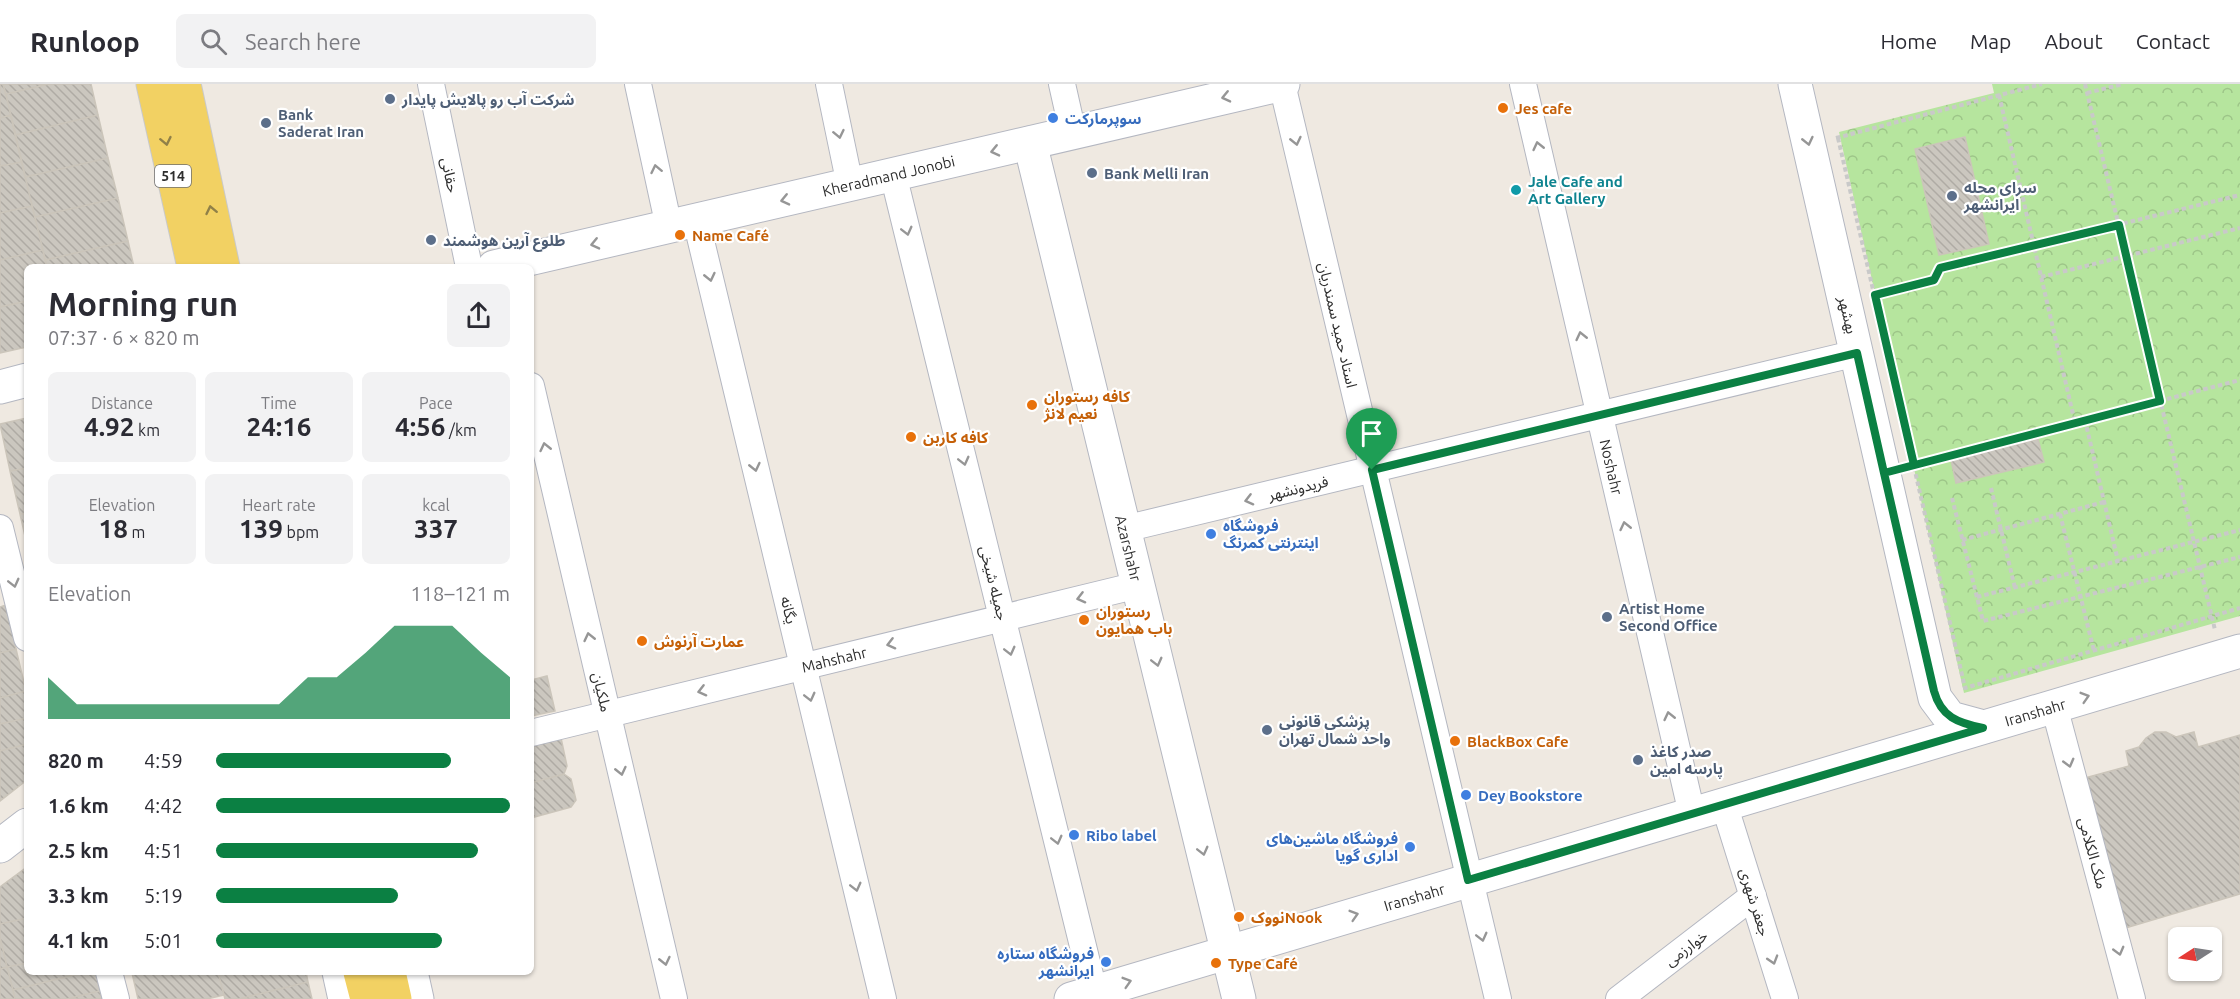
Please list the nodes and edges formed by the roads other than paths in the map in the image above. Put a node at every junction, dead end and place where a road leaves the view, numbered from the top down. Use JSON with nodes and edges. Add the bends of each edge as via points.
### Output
{"nodes":[{"id":1,"x":153,"y":84,"type":"edge"},
{"id":2,"x":184,"y":84,"type":"edge"},
{"id":3,"x":431,"y":84,"type":"edge"},
{"id":4,"x":638,"y":84,"type":"edge"},
{"id":5,"x":829,"y":84,"type":"edge"},
{"id":6,"x":1062,"y":84,"type":"edge"},
{"id":7,"x":1283,"y":84,"type":"edge"},
{"id":8,"x":1523,"y":84,"type":"edge"},
{"id":9,"x":1795,"y":84,"type":"edge"},
{"id":10,"x":1073,"y":133,"type":"junction"},
{"id":11,"x":1030,"y":143,"type":"junction"},
{"id":12,"x":893,"y":174,"type":"junction"},
{"id":13,"x":850,"y":184,"type":"junction"},
{"id":14,"x":682,"y":223,"type":"junction"},
{"id":15,"x":193,"y":264,"type":"edge"},
{"id":16,"x":222,"y":264,"type":"edge"},
{"id":17,"x":468,"y":264,"type":"edge"},
{"id":18,"x":508,"y":264,"type":"edge"},
{"id":19,"x":1857,"y":353,"type":"junction"},
{"id":20,"x":24,"y":381,"type":"edge"},
{"id":21,"x":0,"y":387,"type":"edge"},
{"id":22,"x":534,"y":399,"type":"edge"},
{"id":23,"x":1599,"y":415,"type":"junction"},
{"id":24,"x":1372,"y":470,"type":"junction"},
{"id":25,"x":0,"y":528,"type":"edge"},
{"id":26,"x":1124,"y":530,"type":"junction"},
{"id":27,"x":1138,"y":585,"type":"junction"},
{"id":28,"x":1002,"y":618,"type":"junction"},
{"id":29,"x":24,"y":626,"type":"edge"},
{"id":30,"x":2230,"y":654,"type":"edge"},
{"id":31,"x":803,"y":666,"type":"junction"},
{"id":32,"x":2054,"y":706,"type":"junction"},
{"id":33,"x":607,"y":714,"type":"junction"},
{"id":34,"x":1983,"y":728,"type":"junction"},
{"id":35,"x":534,"y":732,"type":"edge"},
{"id":36,"x":1724,"y":804,"type":"junction"},
{"id":37,"x":1692,"y":814,"type":"junction"},
{"id":38,"x":24,"y":827,"type":"edge"},
{"id":39,"x":0,"y":846,"type":"edge"},
{"id":40,"x":1468,"y":880,"type":"junction"},
{"id":41,"x":1753,"y":896,"type":"junction"},
{"id":42,"x":1228,"y":952,"type":"junction"},
{"id":43,"x":110,"y":975,"type":"edge"},
{"id":44,"x":340,"y":975,"type":"edge"},
{"id":45,"x":361,"y":975,"type":"edge"},
{"id":46,"x":389,"y":975,"type":"edge"},
{"id":47,"x":412,"y":975,"type":"edge"},
{"id":48,"x":1087,"y":997,"type":"edge"},
{"id":49,"x":116,"y":999,"type":"edge"},
{"id":50,"x":345,"y":999,"type":"edge"},
{"id":51,"x":367,"y":999,"type":"edge"},
{"id":52,"x":395,"y":999,"type":"edge"},
{"id":53,"x":417,"y":999,"type":"edge"},
{"id":54,"x":674,"y":999,"type":"edge"},
{"id":55,"x":883,"y":999,"type":"edge"},
{"id":56,"x":1239,"y":999,"type":"edge"},
{"id":57,"x":1498,"y":999,"type":"edge"},
{"id":58,"x":1619,"y":999,"type":"edge"},
{"id":59,"x":1785,"y":999,"type":"edge"},
{"id":60,"x":2132,"y":999,"type":"edge"}],
"edges":[{"from":1,"to":15,"type":"main road","number":"514","one_way":true},
{"from":16,"to":2,"type":"main road","number":"514","one_way":true},
{"from":3,"to":17,"type":"street","name":"حقانی"},
{"from":14,"to":4,"type":"street","name":"یگانه","one_way":true},
{"from":5,"to":13,"type":"street","one_way":true},
{"from":6,"to":10,"type":"street"},
{"from":7,"to":10,"type":"street","name":"Kheradmand Jonobi","one_way":true},
{"from":7,"to":24,"type":"street","name":"استاد حمید سمندریان","one_way":true},
{"from":23,"to":8,"type":"street","name":"Noshahr","one_way":true},
{"from":9,"to":19,"type":"street","name":"بهشهر","one_way":true,"via":[[1824,141]]},
{"from":10,"to":11,"type":"street","name":"Kheradmand Jonobi"},
{"from":11,"to":12,"type":"street","name":"Kheradmand Jonobi","one_way":true},
{"from":11,"to":26,"type":"street","name":"Azarshahr"},
{"from":12,"to":13,"type":"street","name":"Kheradmand Jonobi"},
{"from":12,"to":28,"type":"street","name":"جمیله شیخی","one_way":true},
{"from":13,"to":14,"type":"street","name":"Kheradmand Jonobi","one_way":true},
{"from":14,"to":18,"type":"street","name":"Kheradmand Jonobi","one_way":true},
{"from":14,"to":31,"type":"street","name":"یگانه","one_way":true},
{"from":19,"to":23,"type":"street","name":"فریدونشهر"},
{"from":19,"to":34,"type":"street","name":"بهشهر","via":[[1899,469],[1935,698],[1950,718]]},
{"from":20,"to":21,"type":"street"},
{"from":33,"to":22,"type":"street","name":"ملکیان","one_way":true},
{"from":23,"to":24,"type":"street","name":"فریدونشهر"},
{"from":37,"to":23,"type":"street","name":"Noshahr","one_way":true},
{"from":24,"to":26,"type":"street","name":"فریدونشهر","one_way":true},
{"from":24,"to":40,"type":"street","name":"استاد حمید سمندریان"},
{"from":25,"to":29,"type":"street","one_way":true},
{"from":26,"to":27,"type":"street","name":"Azarshahr"},
{"from":27,"to":28,"type":"street","name":"Mahshahr","one_way":true},
{"from":27,"to":42,"type":"street","name":"Azarshahr","one_way":true},
{"from":28,"to":31,"type":"street","name":"Mahshahr","one_way":true},
{"from":28,"to":48,"type":"street","name":"جمیله شیخی","one_way":true},
{"from":32,"to":30,"type":"street","name":"Iranshahr","one_way":true},
{"from":31,"to":33,"type":"street","name":"Mahshahr","one_way":true},
{"from":31,"to":55,"type":"street","name":"یگانه","one_way":true},
{"from":32,"to":34,"type":"street","name":"Iranshahr"},
{"from":32,"to":60,"type":"street","name":"ملک الکلامی","one_way":true},
{"from":33,"to":35,"type":"street","name":"Mahshahr"},
{"from":33,"to":54,"type":"street","name":"ملکیان","one_way":true},
{"from":34,"to":36,"type":"street","name":"Iranshahr"},
{"from":36,"to":37,"type":"street","name":"Iranshahr"},
{"from":36,"to":41,"type":"street","name":"جعفر شهری"},
{"from":37,"to":40,"type":"street","name":"Iranshahr"},
{"from":38,"to":39,"type":"street"},
{"from":42,"to":40,"type":"street","name":"Iranshahr","one_way":true},
{"from":40,"to":57,"type":"street","name":"استاد حمید سمندریان","one_way":true},
{"from":41,"to":58,"type":"street","name":"خوارزمی"},
{"from":41,"to":59,"type":"street","name":"جعفر شهری","one_way":true},
{"from":48,"to":42,"type":"street","name":"Iranshahr","one_way":true},
{"from":42,"to":56,"type":"street","name":"Azarshahr"},
{"from":43,"to":49,"type":"street"},
{"from":44,"to":50,"type":"street"},
{"from":45,"to":51,"type":"main road"},
{"from":46,"to":52,"type":"main road"},
{"from":47,"to":53,"type":"street"}]}
